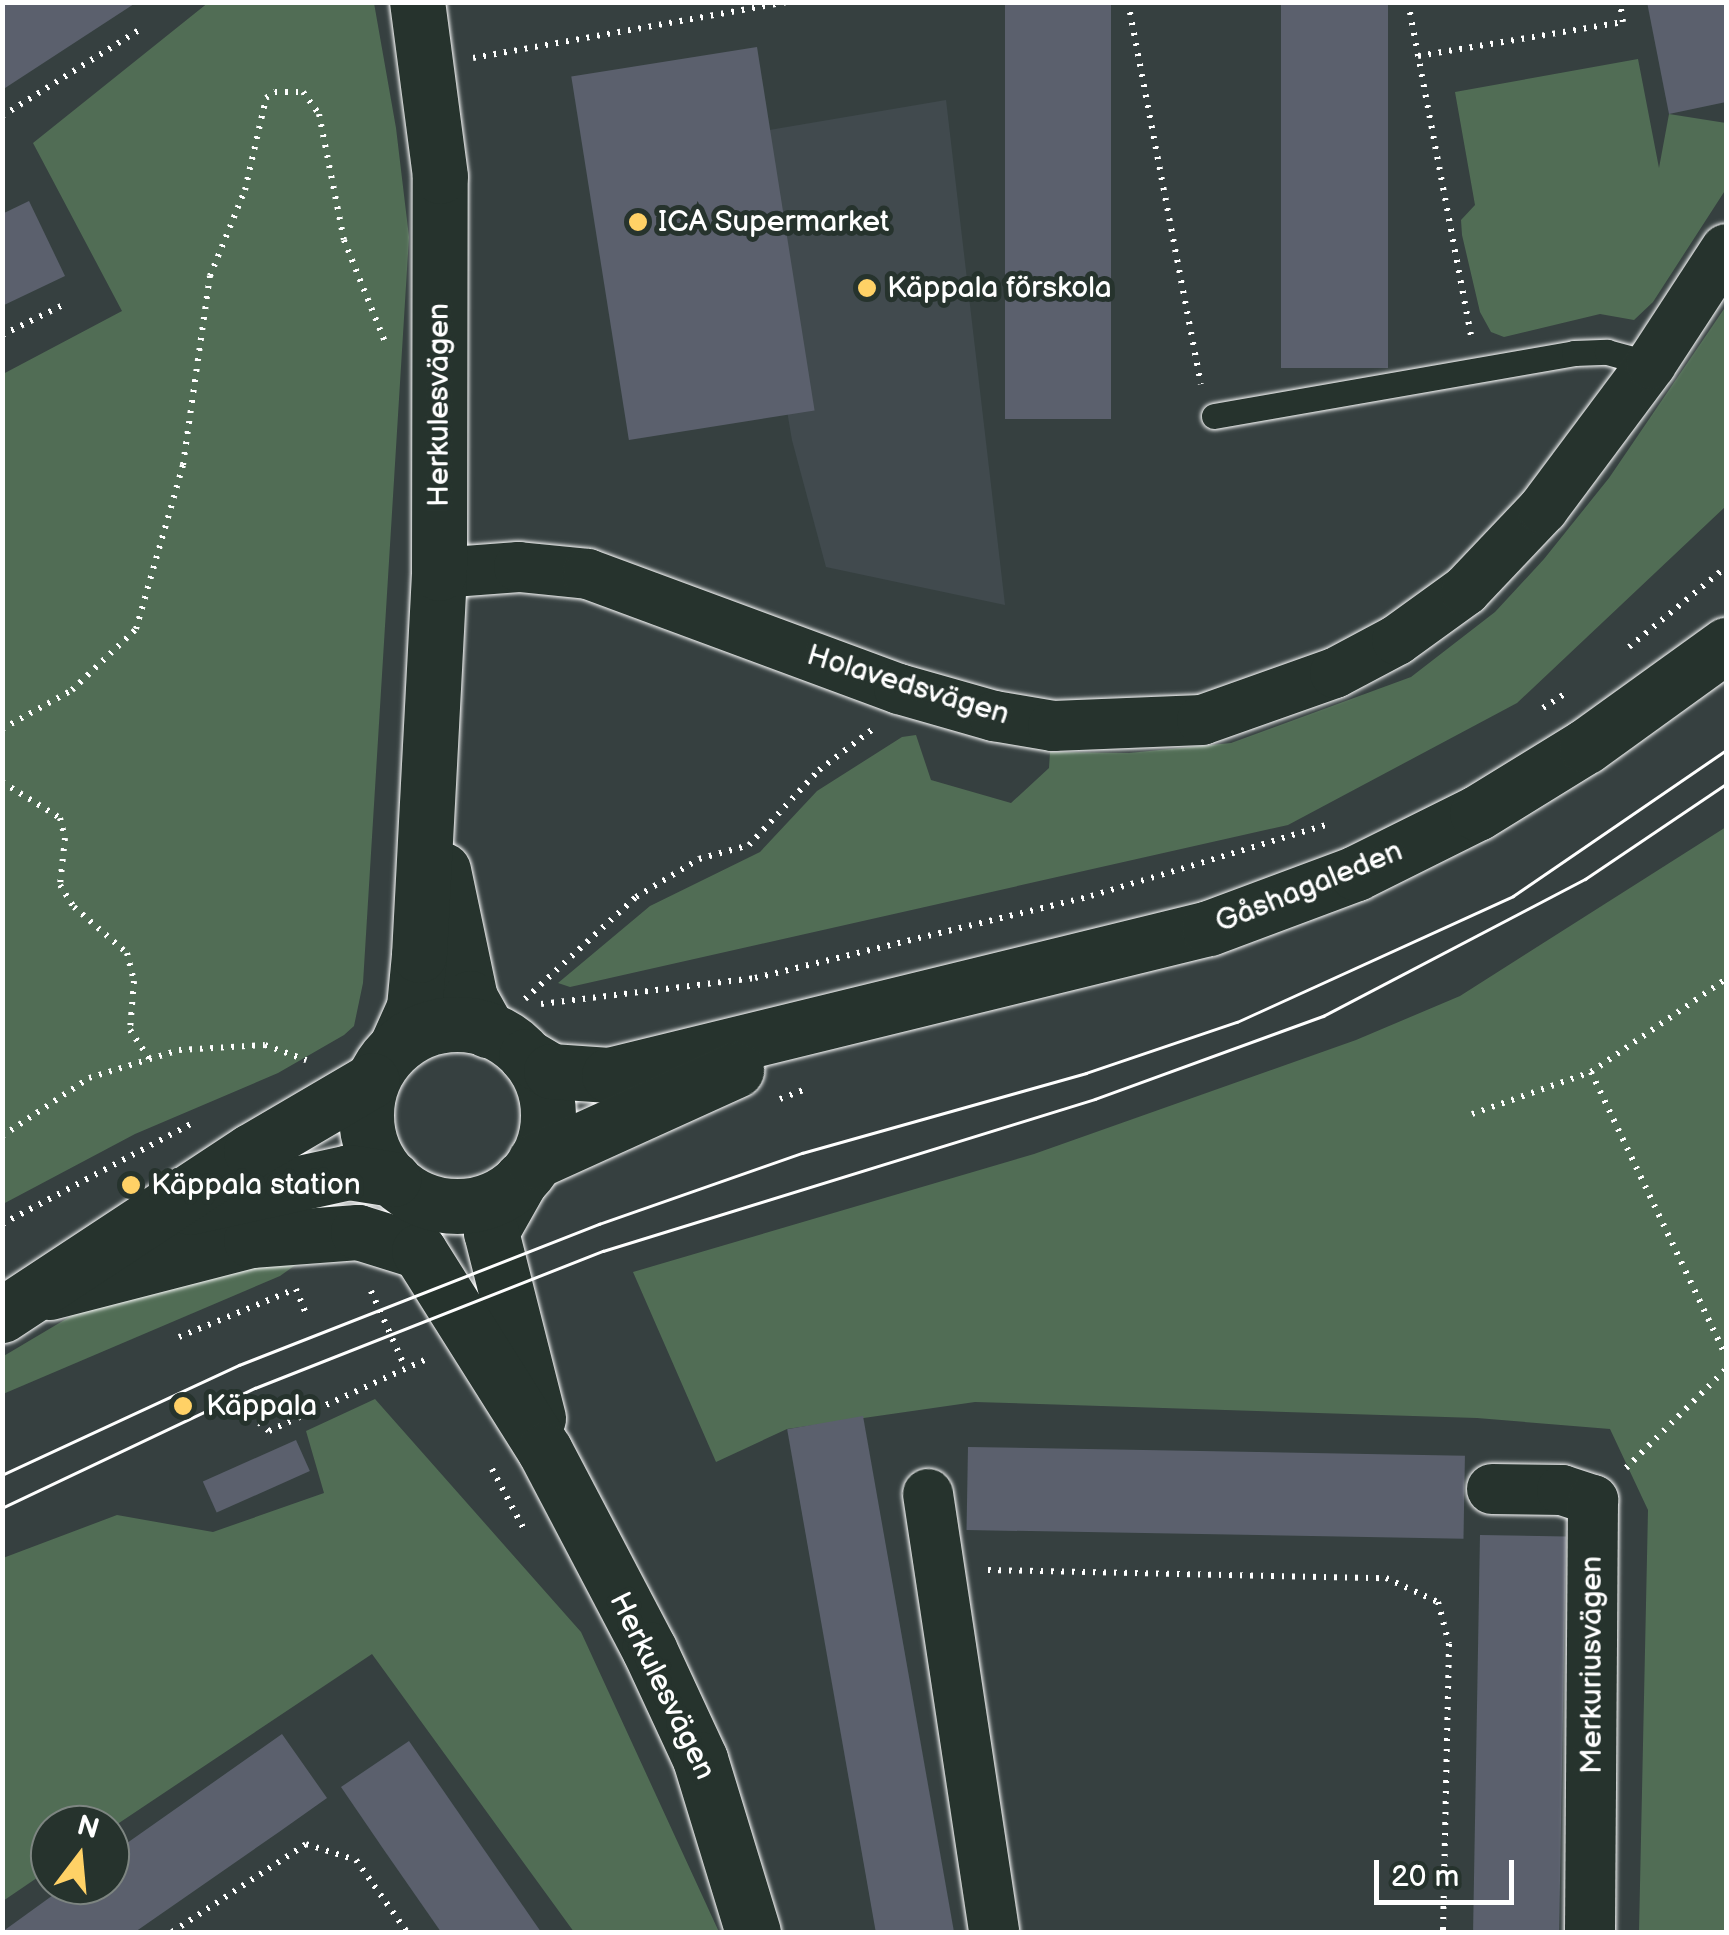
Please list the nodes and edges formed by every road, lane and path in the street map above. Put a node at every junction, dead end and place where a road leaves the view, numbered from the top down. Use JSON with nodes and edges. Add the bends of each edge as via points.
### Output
{"nodes":[{"id":1,"x":417,"y":2,"type":"edge"},
{"id":2,"x":787,"y":2,"type":"edge"},
{"id":3,"x":1128,"y":2,"type":"edge"},
{"id":4,"x":1408,"y":2,"type":"edge"},
{"id":5,"x":1620,"y":2,"type":"edge"},
{"id":6,"x":139,"y":30,"type":"dead end"},
{"id":7,"x":1418,"y":56,"type":"junction"},
{"id":8,"x":428,"y":60,"type":"junction"},
{"id":9,"x":2,"y":116,"type":"edge"},
{"id":10,"x":1726,"y":249,"type":"edge"},
{"id":11,"x":66,"y":304,"type":"dead end"},
{"id":12,"x":2,"y":335,"type":"edge"},
{"id":13,"x":435,"y":360,"type":"junction"},
{"id":14,"x":1652,"y":364,"type":"junction"},
{"id":15,"x":1478,"y":372,"type":"junction"},
{"id":16,"x":1214,"y":416,"type":"joint"},
{"id":17,"x":1726,"y":568,"type":"edge"},
{"id":18,"x":439,"y":572,"type":"junction"},
{"id":19,"x":1726,"y":645,"type":"edge"},
{"id":20,"x":1620,"y":654,"type":"dead end"},
{"id":21,"x":1574,"y":687,"type":"dead end"},
{"id":22,"x":1526,"y":719,"type":"dead end"},
{"id":23,"x":881,"y":726,"type":"dead end"},
{"id":24,"x":2,"y":729,"type":"edge"},
{"id":25,"x":2,"y":782,"type":"edge"},
{"id":26,"x":429,"y":808,"type":"junction"},
{"id":27,"x":1333,"y":823,"type":"dead end"},
{"id":28,"x":1726,"y":979,"type":"edge"},
{"id":29,"x":513,"y":1021,"type":"junction"},
{"id":30,"x":844,"y":1022,"type":"junction"},
{"id":31,"x":150,"y":1060,"type":"junction"},
{"id":32,"x":385,"y":1063,"type":"junction"},
{"id":33,"x":314,"y":1064,"type":"dead end"},
{"id":34,"x":1591,"y":1072,"type":"junction"},
{"id":35,"x":1472,"y":1114,"type":"dead end"},
{"id":36,"x":2,"y":1136,"type":"edge"},
{"id":37,"x":528,"y":1170,"type":"junction"},
{"id":38,"x":401,"y":1186,"type":"junction"},
{"id":39,"x":165,"y":1212,"type":"junction"},
{"id":40,"x":420,"y":1250,"type":"junction"},
{"id":41,"x":310,"y":1284,"type":"dead end"},
{"id":42,"x":296,"y":1289,"type":"junction"},
{"id":43,"x":306,"y":1314,"type":"dead end"},
{"id":44,"x":2,"y":1315,"type":"edge"},
{"id":45,"x":179,"y":1337,"type":"dead end"},
{"id":46,"x":1726,"y":1356,"type":"edge"},
{"id":47,"x":405,"y":1367,"type":"dead end"},
{"id":48,"x":1726,"y":1369,"type":"edge"},
{"id":49,"x":251,"y":1416,"type":"dead end"},
{"id":50,"x":545,"y":1450,"type":"junction"},
{"id":51,"x":1492,"y":1489,"type":"dead end"},
{"id":52,"x":928,"y":1494,"type":"dead end"},
{"id":53,"x":1593,"y":1500,"type":"junction"},
{"id":54,"x":940,"y":1569,"type":"junction"},
{"id":55,"x":172,"y":1932,"type":"edge"},
{"id":56,"x":408,"y":1932,"type":"edge"},
{"id":57,"x":753,"y":1932,"type":"edge"},
{"id":58,"x":994,"y":1932,"type":"edge"},
{"id":59,"x":1443,"y":1932,"type":"edge"},
{"id":60,"x":1590,"y":1932,"type":"edge"}],
"edges":[{"from":1,"to":8,"type":"street","name":"Herkulesvägen"},
{"from":2,"to":8,"type":"path","via":[[464,60]]},
{"from":3,"to":16,"type":"path","via":[[1201,384]]},
{"from":4,"to":7,"type":"path"},
{"from":5,"to":7,"type":"path","via":[[1623,22]]},
{"from":6,"to":9,"type":"path"},
{"from":7,"to":15,"type":"path"},
{"from":8,"to":13,"type":"street","name":"Herkulesvägen","via":[[440,176]]},
{"from":10,"to":14,"type":"street","name":"Holavedsvägen"},
{"from":11,"to":12,"type":"path"},
{"from":13,"to":18,"type":"street","name":"Herkulesvägen"},
{"from":13,"to":24,"type":"path","via":[[391,355],[344,240],[319,114],[304,92],[275,92],[266,98],[245,190],[210,276],[183,465],[136,629],[72,690]]},
{"from":14,"to":15,"type":"lane","via":[[1607,352],[1574,352]]},
{"from":14,"to":18,"type":"street","name":"Holavedsvägen","via":[[1543,509],[1466,590],[1398,640],[1335,672],[1202,720],[1053,726],[994,716],[899,689],[588,574],[519,567]]},
{"from":15,"to":16,"type":"lane"},
{"from":17,"to":20,"type":"path"},
{"from":18,"to":26,"type":"street","name":"Herkulesvägen"},
{"from":19,"to":30,"type":"street","name":"Gåshagaleden","via":[[1539,775],[1356,873],[1209,928]]},
{"from":21,"to":22,"type":"path"},
{"from":23,"to":29,"type":"path","via":[[829,761],[748,844],[699,858],[636,897]]},
{"from":25,"to":31,"type":"path","via":[[60,818],[66,838],[60,885],[74,907],[127,954],[134,981],[130,1030]]},
{"from":26,"to":29,"type":"street","name":"Herkulesvägen","via":[[470,998]]},
{"from":26,"to":32,"type":"street","name":"Herkulesvägen","via":[[414,1007]]},
{"from":27,"to":29,"type":"path","via":[[1091,896],[755,978],[554,1008]]},
{"from":28,"to":34,"type":"path"},
{"from":29,"to":30,"type":"street","name":"Gåshagaleden","via":[[551,1071],[609,1075]]},
{"from":29,"to":32,"type":"street","name":"Gåshagaleden","via":[[446,1024]]},
{"from":29,"to":37,"type":"street","via":[[548,1110]]},
{"from":30,"to":37,"type":"street","name":"Gåshagaleden"},
{"from":31,"to":33,"type":"path","via":[[178,1050],[265,1044]]},
{"from":31,"to":36,"type":"path","via":[[89,1078]]},
{"from":32,"to":38,"type":"street","via":[[366,1125],[376,1157]]},
{"from":32,"to":39,"type":"street","name":"Gåshagaleden"},
{"from":34,"to":35,"type":"path"},
{"from":34,"to":46,"type":"path"},
{"from":37,"to":38,"type":"street","name":"Gåshagaleden","via":[[467,1206]]},
{"from":37,"to":50,"type":"street","name":"Herkulesvägen","via":[[491,1232]]},
{"from":38,"to":39,"type":"street","name":"Gåshagaleden","via":[[348,1172]]},
{"from":38,"to":40,"type":"street","name":"Herkulesvägen"},
{"from":39,"to":44,"type":"street","name":"Gåshagaleden"},
{"from":40,"to":44,"type":"street","via":[[358,1232],[251,1240],[92,1278]]},
{"from":40,"to":50,"type":"street","name":"Herkulesvägen"},
{"from":41,"to":42,"type":"path"},
{"from":42,"to":43,"type":"path"},
{"from":42,"to":45,"type":"path"},
{"from":47,"to":49,"type":"path","via":[[269,1431]]},
{"from":48,"to":53,"type":"path"},
{"from":50,"to":57,"type":"street","name":"Herkulesvägen","via":[[700,1759]]},
{"from":51,"to":53,"type":"street","via":[[1562,1490]]},
{"from":52,"to":54,"type":"street"},
{"from":53,"to":60,"type":"street","name":"Merkuriusvägen"},
{"from":54,"to":58,"type":"street"},
{"from":54,"to":59,"type":"path","via":[[1386,1578],[1438,1602],[1449,1644]]},
{"from":55,"to":56,"type":"path","via":[[306,1844],[326,1845],[356,1860]]}]}
